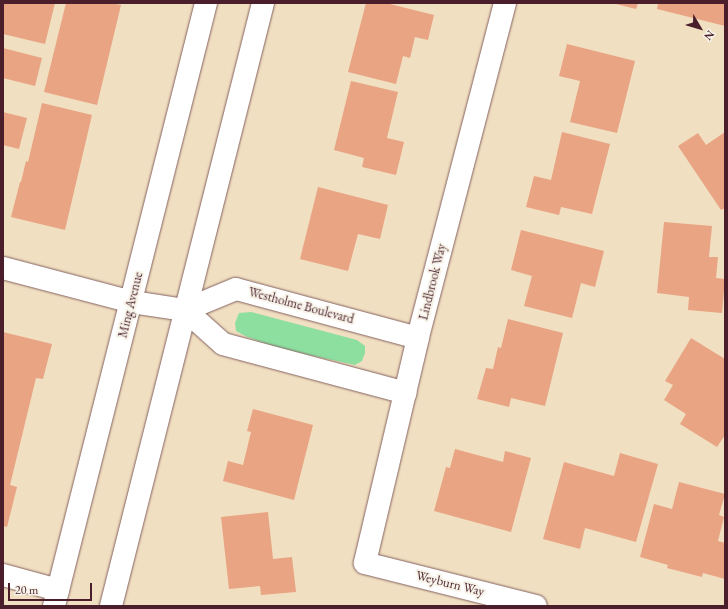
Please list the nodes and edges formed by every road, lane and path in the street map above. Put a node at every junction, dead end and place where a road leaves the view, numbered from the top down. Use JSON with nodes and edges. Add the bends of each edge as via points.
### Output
{"nodes":[{"id":1,"x":206,"y":3,"type":"edge"},
{"id":2,"x":263,"y":3,"type":"edge"},
{"id":3,"x":505,"y":3,"type":"edge"},
{"id":4,"x":3,"y":268,"type":"edge"},
{"id":5,"x":132,"y":302,"type":"junction"},
{"id":6,"x":186,"y":310,"type":"junction"},
{"id":7,"x":418,"y":338,"type":"junction"},
{"id":8,"x":406,"y":393,"type":"junction"},
{"id":9,"x":365,"y":563,"type":"joint"},
{"id":10,"x":3,"y":575,"type":"edge"},
{"id":11,"x":56,"y":598,"type":"edge"},
{"id":12,"x":111,"y":606,"type":"edge"},
{"id":13,"x":536,"y":606,"type":"edge"}],
"edges":[{"from":1,"to":5,"type":"street","name":"Ming Avenue"},
{"from":2,"to":6,"type":"street"},
{"from":3,"to":7,"type":"street","name":"Lindbrook Way"},
{"from":4,"to":5,"type":"street"},
{"from":5,"to":6,"type":"street"},
{"from":5,"to":11,"type":"street","name":"Ming Avenue"},
{"from":6,"to":7,"type":"street","name":"Westholme Boulevard","via":[[236,289]]},
{"from":6,"to":8,"type":"street","via":[[223,344]]},
{"from":6,"to":12,"type":"street"},
{"from":7,"to":8,"type":"street","name":"Lindbrook Way"},
{"from":8,"to":9,"type":"street","name":"Lindbrook Way"},
{"from":9,"to":13,"type":"street","name":"Weyburn Way"},
{"from":10,"to":11,"type":"street"}]}
